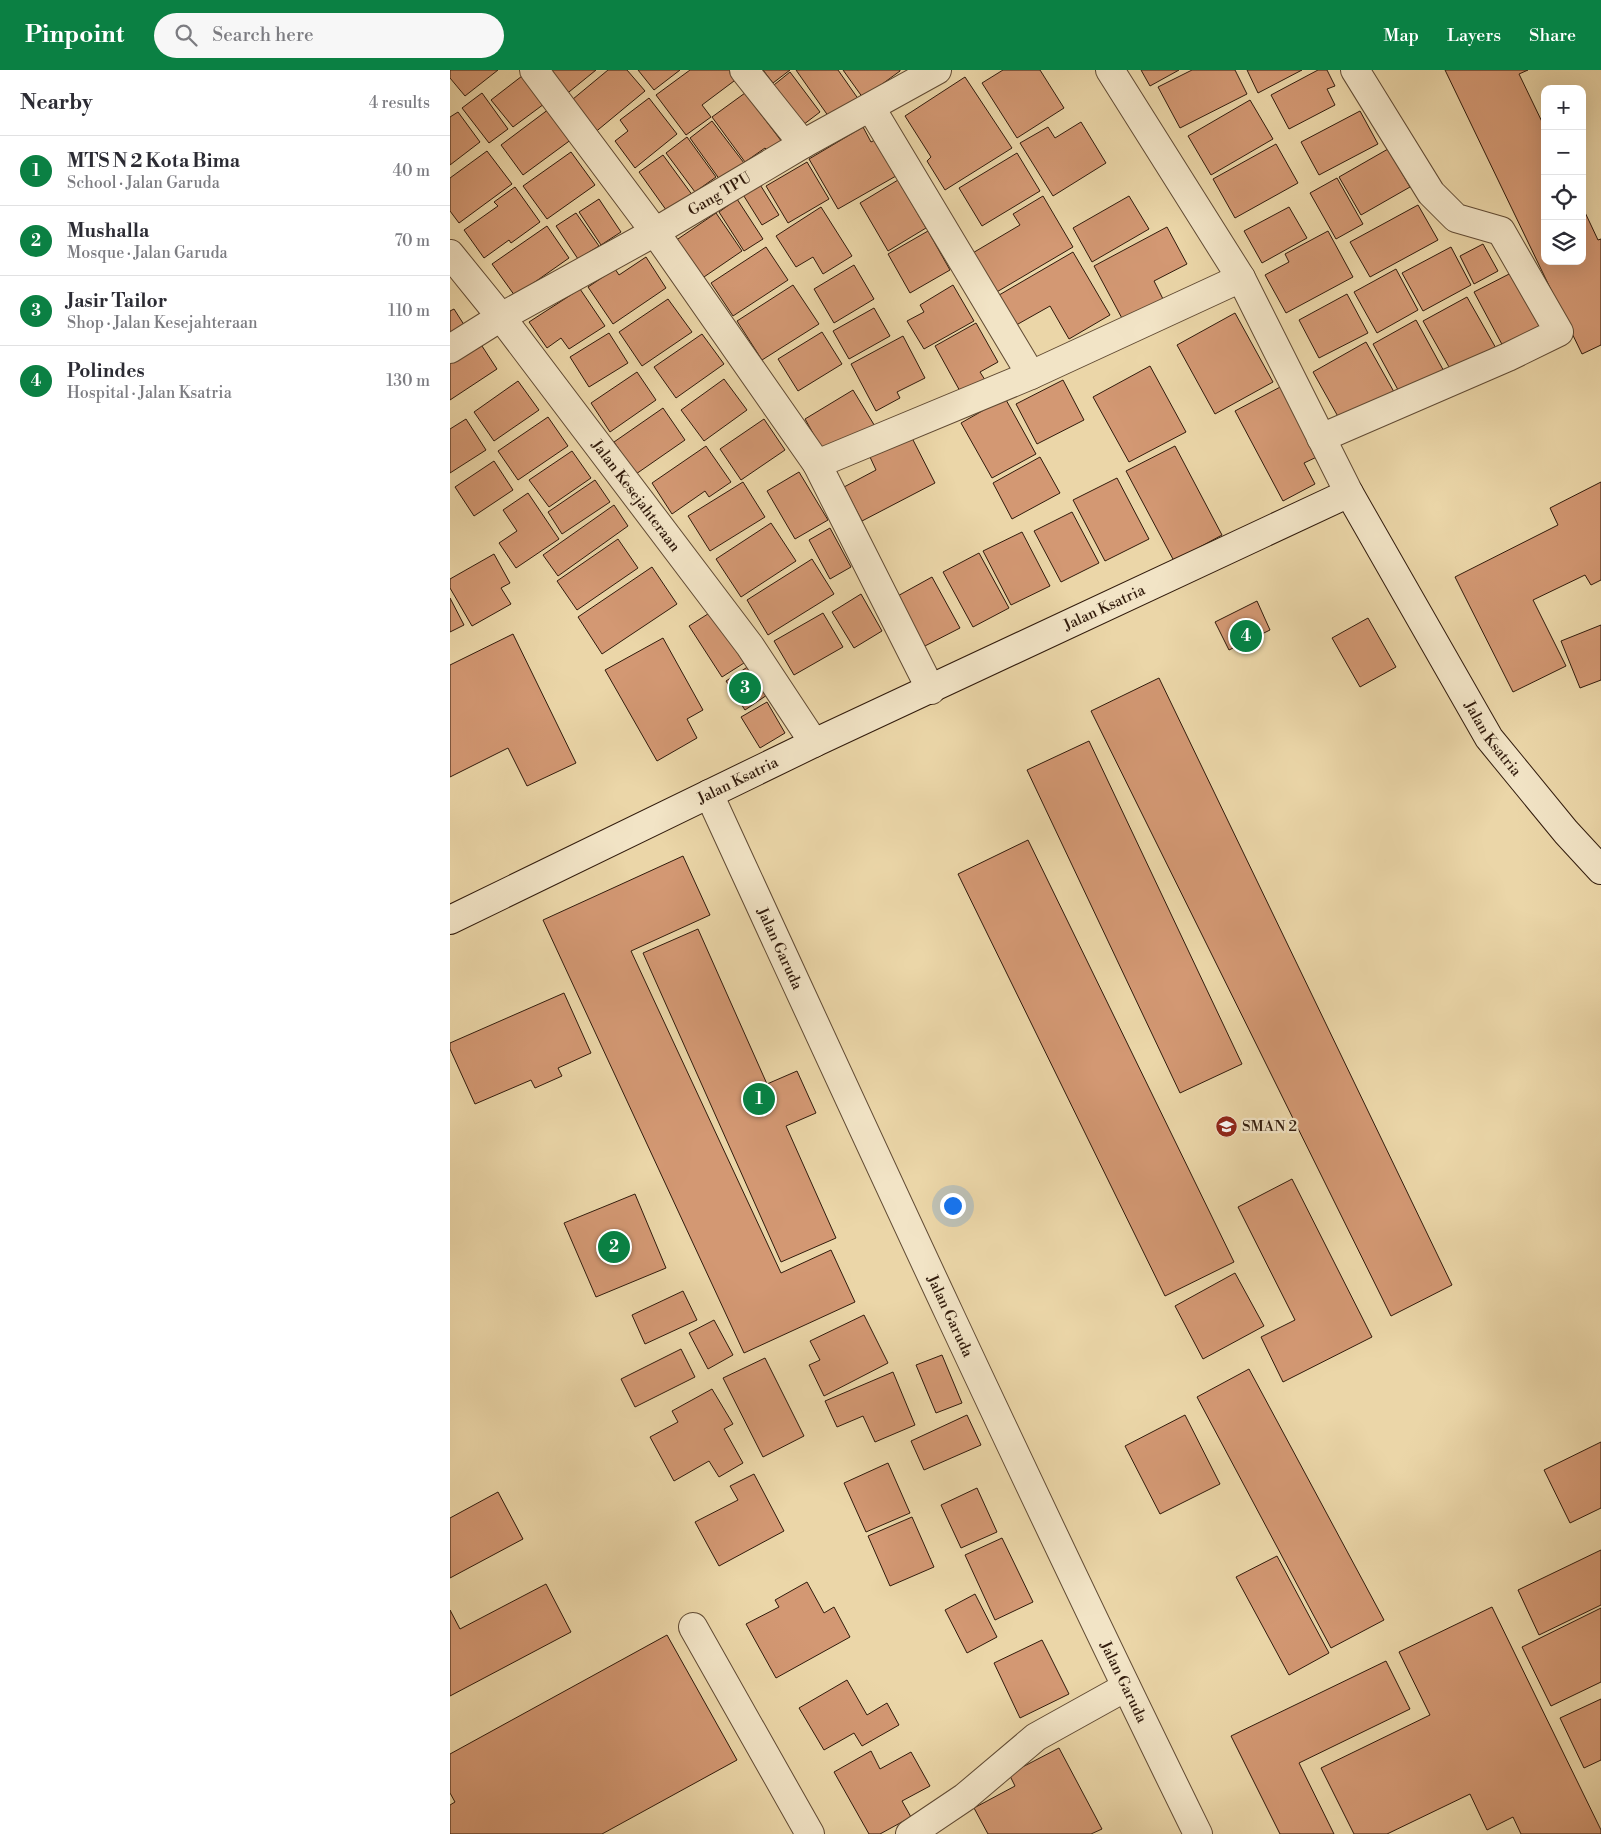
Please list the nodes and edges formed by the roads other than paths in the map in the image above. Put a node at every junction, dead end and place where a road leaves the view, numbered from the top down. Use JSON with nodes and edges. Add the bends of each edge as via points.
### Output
{"nodes":[{"id":1,"x":534,"y":70,"type":"edge"},
{"id":2,"x":744,"y":70,"type":"edge"},
{"id":3,"x":937,"y":70,"type":"edge"},
{"id":4,"x":1110,"y":70,"type":"edge"},
{"id":5,"x":1355,"y":70,"type":"edge"},
{"id":6,"x":871,"y":108,"type":"junction"},
{"id":7,"x":803,"y":144,"type":"junction"},
{"id":8,"x":655,"y":232,"type":"junction"},
{"id":9,"x":450,"y":254,"type":"edge"},
{"id":10,"x":1241,"y":278,"type":"junction"},
{"id":11,"x":501,"y":318,"type":"junction"},
{"id":12,"x":450,"y":349,"type":"edge"},
{"id":13,"x":1031,"y":375,"type":"junction"},
{"id":14,"x":1322,"y":438,"type":"junction"},
{"id":15,"x":817,"y":464,"type":"junction"},
{"id":16,"x":1349,"y":493,"type":"junction"},
{"id":17,"x":931,"y":690,"type":"junction"},
{"id":18,"x":814,"y":743,"type":"junction"},
{"id":19,"x":709,"y":794,"type":"junction"},
{"id":20,"x":1601,"y":870,"type":"edge"},
{"id":21,"x":450,"y":920,"type":"edge"},
{"id":22,"x":693,"y":1626,"type":"dead end"},
{"id":23,"x":1126,"y":1688,"type":"junction"},
{"id":24,"x":810,"y":1834,"type":"edge"},
{"id":25,"x":910,"y":1834,"type":"edge"},
{"id":26,"x":1198,"y":1834,"type":"edge"}],
"edges":[{"from":1,"to":8,"type":"street"},
{"from":2,"to":7,"type":"street"},
{"from":3,"to":6,"type":"street","name":"Gang TPU"},
{"from":4,"to":10,"type":"street"},
{"from":5,"to":14,"type":"street","via":[[1431,193],[1456,218],[1501,231],[1559,332]]},
{"from":6,"to":7,"type":"street","name":"Gang TPU"},
{"from":6,"to":13,"type":"street"},
{"from":7,"to":8,"type":"street","name":"Gang TPU"},
{"from":8,"to":11,"type":"street","name":"Gang TPU"},
{"from":8,"to":15,"type":"street"},
{"from":9,"to":11,"type":"street","name":"Jalan Kesejahteraan"},
{"from":10,"to":13,"type":"street"},
{"from":10,"to":14,"type":"street"},
{"from":11,"to":12,"type":"street","name":"Gang TPU"},
{"from":11,"to":18,"type":"street","name":"Jalan Kesejahteraan","via":[[750,646]]},
{"from":13,"to":15,"type":"street"},
{"from":14,"to":16,"type":"street"},
{"from":15,"to":17,"type":"street"},
{"from":16,"to":17,"type":"street","name":"Jalan Ksatria"},
{"from":16,"to":20,"type":"street","name":"Jalan Ksatria","via":[[1489,738]]},
{"from":17,"to":18,"type":"street","name":"Jalan Ksatria"},
{"from":18,"to":19,"type":"street","name":"Jalan Ksatria"},
{"from":19,"to":21,"type":"street","name":"Jalan Ksatria"},
{"from":19,"to":23,"type":"street","name":"Jalan Garuda","via":[[927,1270]]},
{"from":22,"to":24,"type":"street"},
{"from":23,"to":25,"type":"street","via":[[1036,1737],[964,1797]]},
{"from":23,"to":26,"type":"street","name":"Jalan Garuda"}]}
